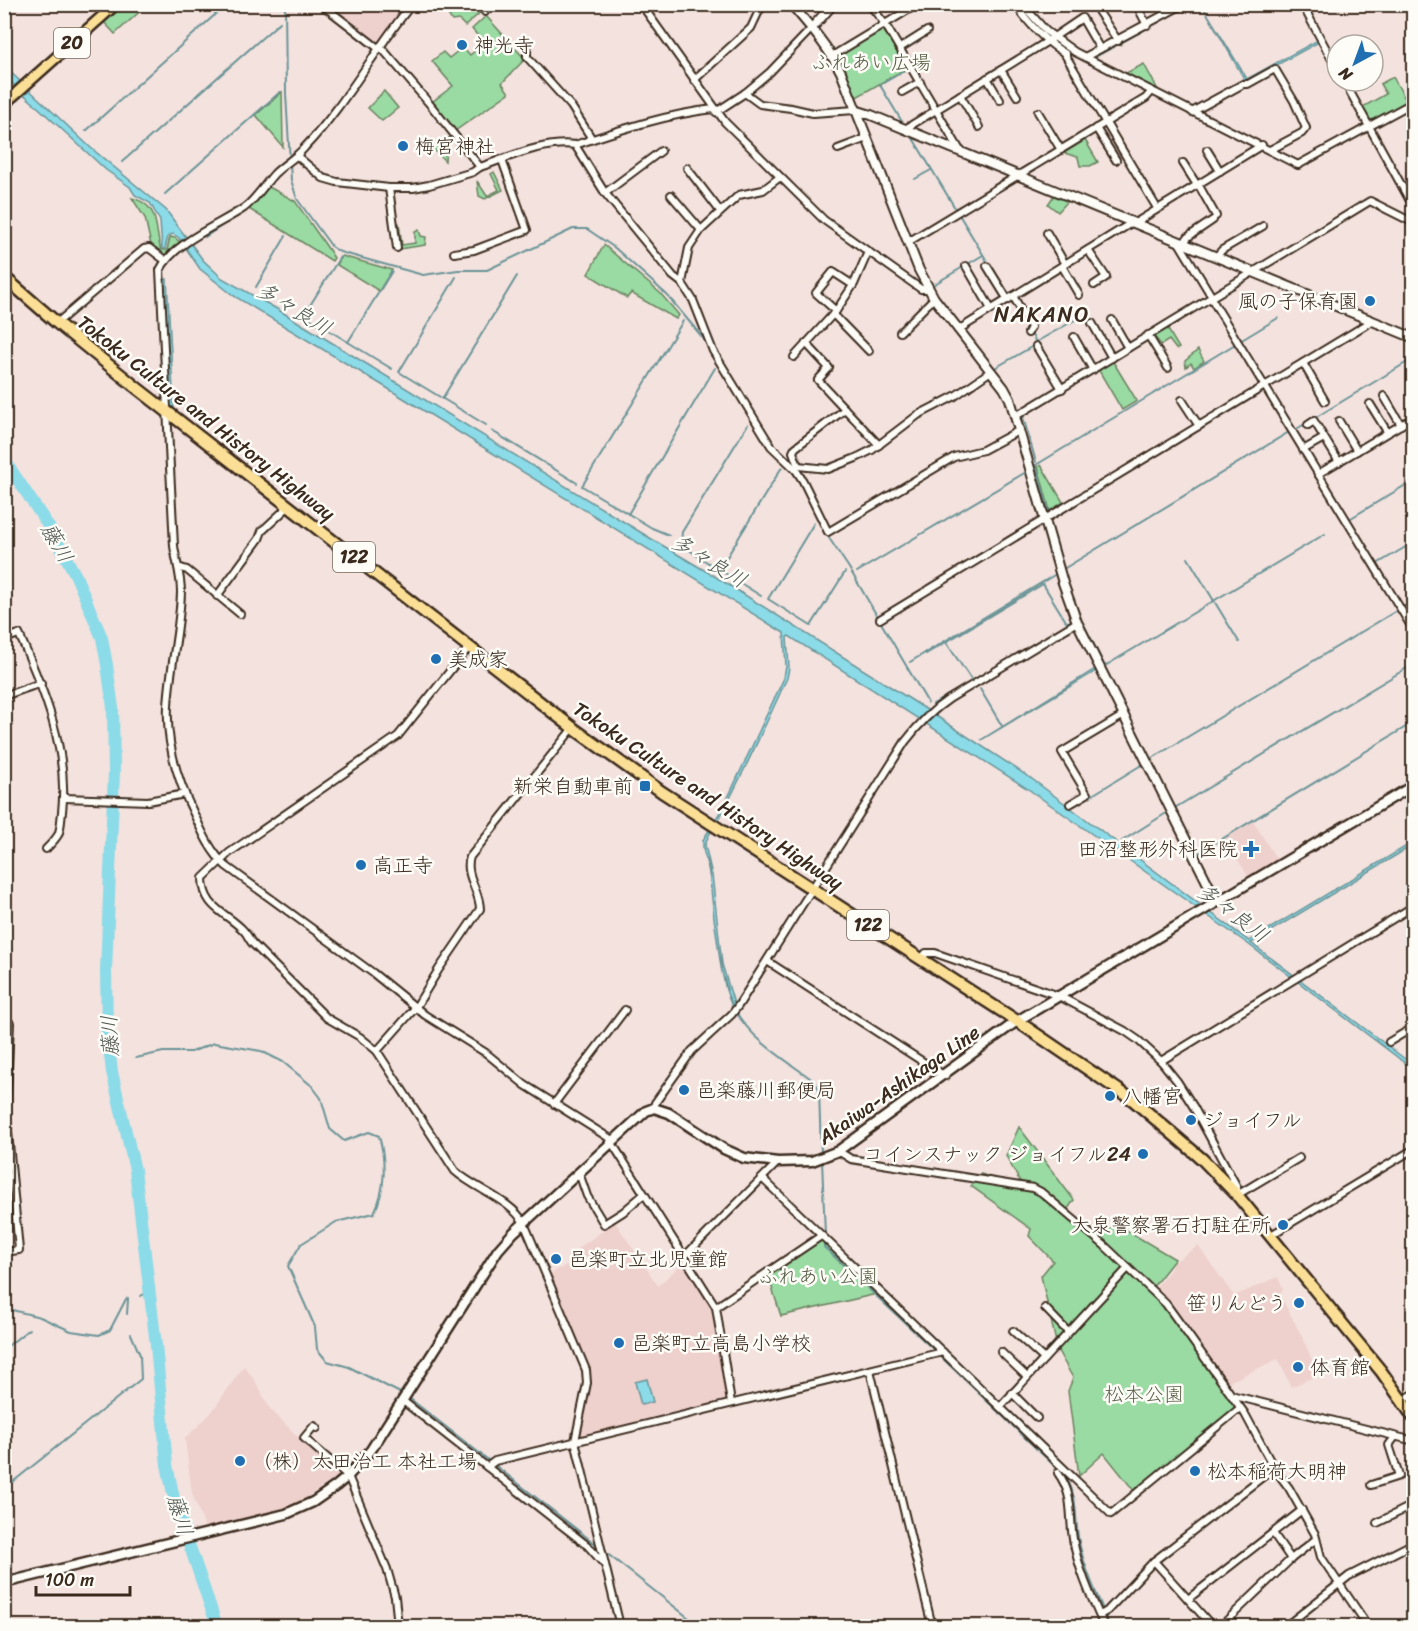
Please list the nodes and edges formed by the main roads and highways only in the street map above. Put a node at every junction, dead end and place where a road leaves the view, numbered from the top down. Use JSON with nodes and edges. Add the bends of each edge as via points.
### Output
{"nodes":[{"id":1,"x":116,"y":4,"type":"edge"},
{"id":2,"x":4,"y":104,"type":"edge"},
{"id":3,"x":4,"y":277,"type":"edge"},
{"id":4,"x":1413,"y":785,"type":"edge"},
{"id":5,"x":1017,"y":1022,"type":"junction"},
{"id":6,"x":1413,"y":1418,"type":"edge"},
{"id":7,"x":4,"y":1583,"type":"edge"}],
"edges":[{"from":1,"to":2,"type":"main road","number":"20"},
{"from":3,"to":5,"type":"highway","name":"Tokoku Culture and History Highway","number":"122","via":[[166,410],[573,728],[651,784]]},
{"from":4,"to":5,"type":"main road","name":"Akaiwa-Ashikaga Line"},
{"from":5,"to":6,"type":"highway","name":"Tokoku Culture and History Highway","number":"122","via":[[1133,1100],[1202,1160],[1271,1235],[1403,1400]]},
{"from":5,"to":7,"type":"main road","name":"Akaiwa-Ashikaga Line","via":[[838,1151],[812,1161],[778,1162],[735,1155],[669,1113],[654,1108],[639,1117],[506,1240],[371,1450],[325,1494],[292,1511]]}]}
